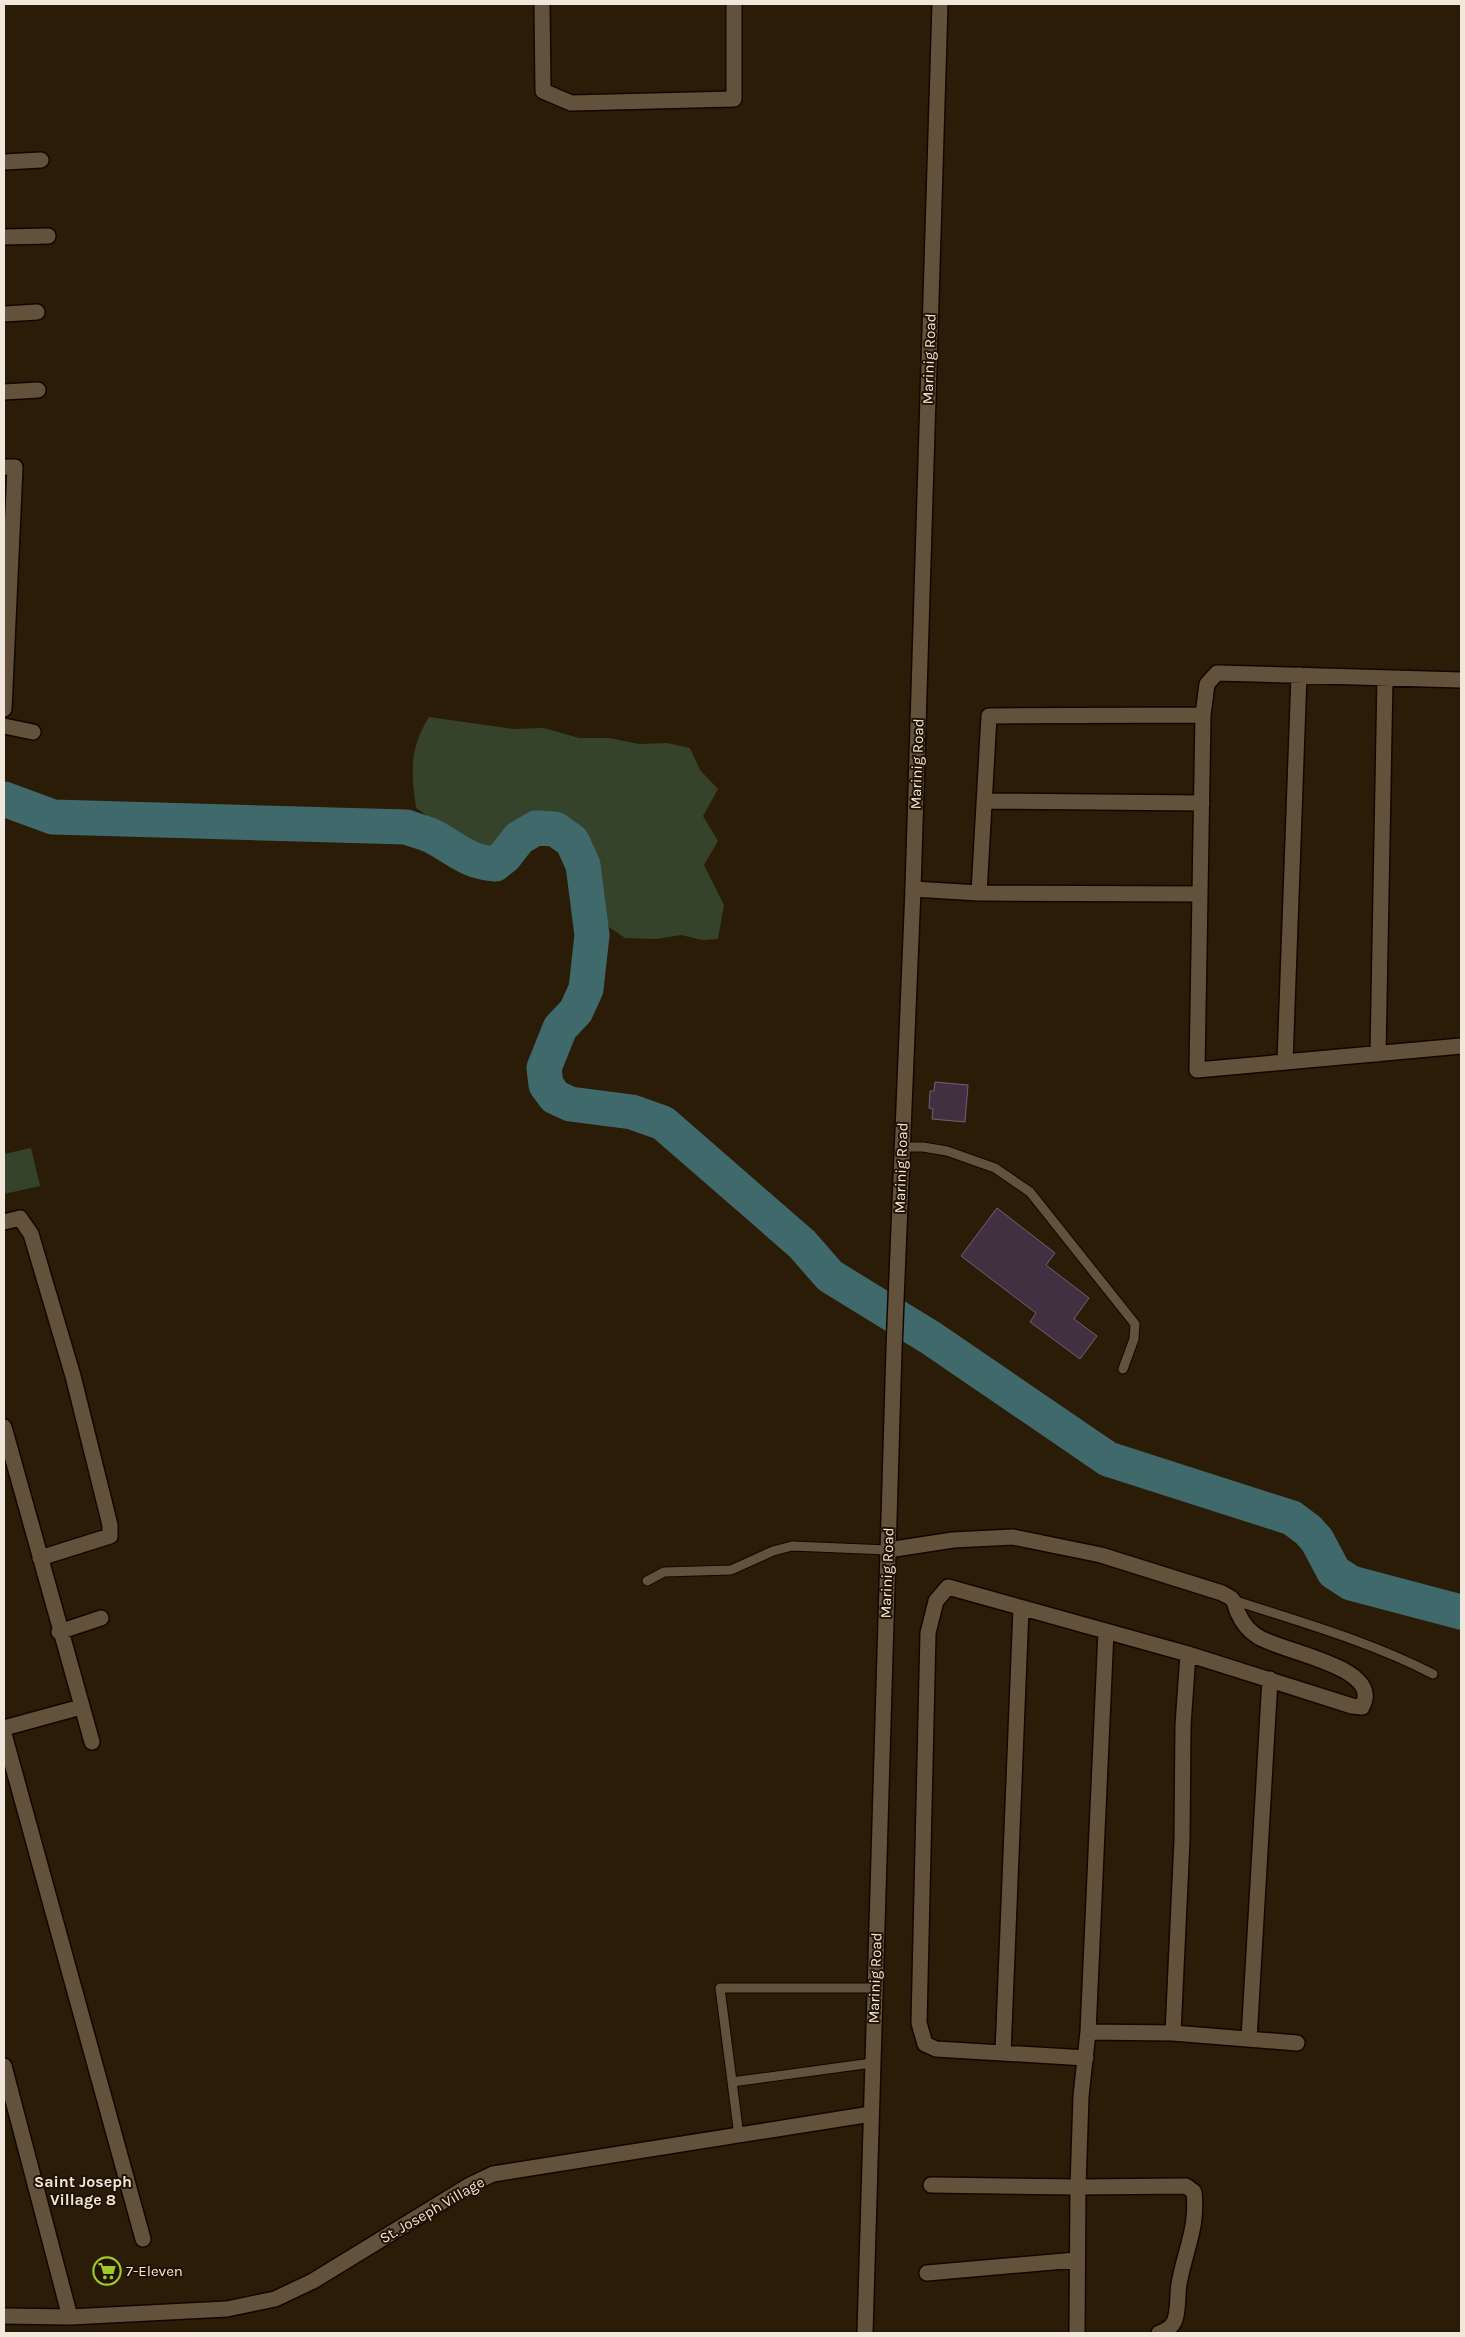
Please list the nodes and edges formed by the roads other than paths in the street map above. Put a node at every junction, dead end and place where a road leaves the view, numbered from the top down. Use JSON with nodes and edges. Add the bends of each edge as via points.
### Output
{"nodes":[{"id":1,"x":542,"y":4,"type":"edge"},
{"id":2,"x":734,"y":4,"type":"edge"},
{"id":3,"x":940,"y":4,"type":"edge"},
{"id":4,"x":41,"y":160,"type":"dead end"},
{"id":5,"x":4,"y":162,"type":"edge"},
{"id":6,"x":48,"y":236,"type":"dead end"},
{"id":7,"x":4,"y":238,"type":"edge"},
{"id":8,"x":37,"y":312,"type":"dead end"},
{"id":9,"x":4,"y":314,"type":"edge"},
{"id":10,"x":38,"y":390,"type":"dead end"},
{"id":11,"x":4,"y":392,"type":"edge"},
{"id":12,"x":4,"y":467,"type":"edge"},
{"id":13,"x":6,"y":633,"type":"edge"},
{"id":14,"x":1299,"y":674,"type":"junction"},
{"id":15,"x":1385,"y":678,"type":"junction"},
{"id":16,"x":1461,"y":680,"type":"edge"},
{"id":17,"x":4,"y":709,"type":"edge"},
{"id":18,"x":1204,"y":715,"type":"junction"},
{"id":19,"x":4,"y":726,"type":"edge"},
{"id":20,"x":33,"y":732,"type":"dead end"},
{"id":21,"x":985,"y":801,"type":"junction"},
{"id":22,"x":1202,"y":803,"type":"junction"},
{"id":23,"x":913,"y":889,"type":"junction"},
{"id":24,"x":979,"y":893,"type":"junction"},
{"id":25,"x":1199,"y":894,"type":"junction"},
{"id":26,"x":1461,"y":1046,"type":"edge"},
{"id":27,"x":1378,"y":1054,"type":"junction"},
{"id":28,"x":1285,"y":1062,"type":"junction"},
{"id":29,"x":902,"y":1148,"type":"junction"},
{"id":30,"x":4,"y":1222,"type":"edge"},
{"id":31,"x":1123,"y":1369,"type":"dead end"},
{"id":32,"x":4,"y":1427,"type":"edge"},
{"id":33,"x":888,"y":1550,"type":"junction"},
{"id":34,"x":40,"y":1558,"type":"junction"},
{"id":35,"x":647,"y":1581,"type":"dead end"},
{"id":36,"x":1232,"y":1600,"type":"junction"},
{"id":37,"x":1021,"y":1608,"type":"junction"},
{"id":38,"x":100,"y":1618,"type":"dead end"},
{"id":39,"x":1106,"y":1631,"type":"junction"},
{"id":40,"x":60,"y":1632,"type":"junction"},
{"id":41,"x":1188,"y":1654,"type":"junction"},
{"id":42,"x":1433,"y":1674,"type":"dead end"},
{"id":43,"x":1270,"y":1679,"type":"junction"},
{"id":44,"x":81,"y":1707,"type":"junction"},
{"id":45,"x":4,"y":1728,"type":"edge"},
{"id":46,"x":4,"y":1734,"type":"edge"},
{"id":47,"x":92,"y":1742,"type":"dead end"},
{"id":48,"x":874,"y":1988,"type":"junction"},
{"id":49,"x":1088,"y":2032,"type":"junction"},
{"id":50,"x":1173,"y":2033,"type":"junction"},
{"id":51,"x":1249,"y":2039,"type":"junction"},
{"id":52,"x":1297,"y":2043,"type":"dead end"},
{"id":53,"x":1003,"y":2053,"type":"junction"},
{"id":54,"x":1086,"y":2058,"type":"junction"},
{"id":55,"x":872,"y":2063,"type":"junction"},
{"id":56,"x":4,"y":2066,"type":"edge"},
{"id":57,"x":732,"y":2082,"type":"junction"},
{"id":58,"x":871,"y":2114,"type":"junction"},
{"id":59,"x":738,"y":2136,"type":"junction"},
{"id":60,"x":931,"y":2185,"type":"dead end"},
{"id":61,"x":1078,"y":2187,"type":"junction"},
{"id":62,"x":143,"y":2239,"type":"dead end"},
{"id":63,"x":1076,"y":2260,"type":"junction"},
{"id":64,"x":927,"y":2273,"type":"dead end"},
{"id":65,"x":4,"y":2316,"type":"edge"},
{"id":66,"x":70,"y":2317,"type":"junction"},
{"id":67,"x":865,"y":2333,"type":"edge"},
{"id":68,"x":1077,"y":2333,"type":"edge"},
{"id":69,"x":1159,"y":2333,"type":"edge"}],
"edges":[{"from":1,"to":2,"type":"street","via":[[543,91],[571,103],[734,99]]},
{"from":3,"to":23,"type":"street","name":"Marinig Road"},
{"from":4,"to":5,"type":"street"},
{"from":6,"to":7,"type":"street"},
{"from":8,"to":9,"type":"street"},
{"from":10,"to":11,"type":"street"},
{"from":12,"to":13,"type":"street","via":[[15,466]]},
{"from":13,"to":17,"type":"street"},
{"from":14,"to":15,"type":"street"},
{"from":14,"to":18,"type":"street","via":[[1216,673],[1207,684]]},
{"from":14,"to":28,"type":"street"},
{"from":15,"to":16,"type":"street"},
{"from":15,"to":27,"type":"street"},
{"from":18,"to":21,"type":"street","via":[[990,716]]},
{"from":18,"to":22,"type":"street"},
{"from":19,"to":20,"type":"street"},
{"from":21,"to":22,"type":"street"},
{"from":21,"to":24,"type":"street"},
{"from":22,"to":25,"type":"street"},
{"from":23,"to":24,"type":"street"},
{"from":23,"to":29,"type":"street","name":"Marinig Road"},
{"from":24,"to":25,"type":"street"},
{"from":25,"to":28,"type":"street","via":[[1197,1070]]},
{"from":26,"to":27,"type":"street"},
{"from":27,"to":28,"type":"street"},
{"from":29,"to":31,"type":"lane","via":[[947,1151],[995,1168],[1030,1192],[1135,1324],[1134,1339]]},
{"from":29,"to":33,"type":"street","name":"Marinig Road"},
{"from":30,"to":34,"type":"street","via":[[20,1218],[31,1234],[73,1376],[110,1526],[110,1536]]},
{"from":32,"to":34,"type":"street"},
{"from":33,"to":35,"type":"lane","via":[[792,1546],[773,1550],[731,1570],[664,1572]]},
{"from":33,"to":36,"type":"street","via":[[953,1540],[1013,1537],[1100,1555],[1222,1593]]},
{"from":33,"to":48,"type":"street","name":"Marinig Road"},
{"from":34,"to":40,"type":"street"},
{"from":36,"to":42,"type":"lane","via":[[1316,1626],[1391,1654]]},
{"from":36,"to":43,"type":"street","via":[[1247,1627],[1259,1638],[1323,1661],[1360,1681],[1366,1700],[1362,1708],[1352,1706]]},
{"from":37,"to":39,"type":"street"},
{"from":37,"to":53,"type":"street"},
{"from":37,"to":53,"type":"street","via":[[948,1587],[936,1601],[928,1633],[919,2023],[925,2044],[936,2049]]},
{"from":38,"to":40,"type":"street"},
{"from":39,"to":41,"type":"street"},
{"from":39,"to":49,"type":"street"},
{"from":40,"to":44,"type":"street"},
{"from":41,"to":43,"type":"street"},
{"from":41,"to":50,"type":"street"},
{"from":43,"to":51,"type":"street"},
{"from":44,"to":45,"type":"street"},
{"from":44,"to":47,"type":"street"},
{"from":46,"to":62,"type":"street"},
{"from":48,"to":55,"type":"street","name":"Marinig Road"},
{"from":48,"to":57,"type":"lane","via":[[720,1988]]},
{"from":49,"to":50,"type":"street"},
{"from":49,"to":54,"type":"street"},
{"from":50,"to":51,"type":"street"},
{"from":51,"to":52,"type":"street"},
{"from":53,"to":54,"type":"street"},
{"from":54,"to":61,"type":"street","via":[[1081,2096]]},
{"from":55,"to":57,"type":"lane"},
{"from":55,"to":58,"type":"street","name":"Marinig Road"},
{"from":56,"to":66,"type":"street"},
{"from":57,"to":59,"type":"lane"},
{"from":58,"to":59,"type":"street","name":"St. Joseph Village"},
{"from":58,"to":67,"type":"street","name":"Marinig Road"},
{"from":59,"to":66,"type":"street","name":"St. Joseph Village","via":[[493,2174],[313,2281],[275,2299],[227,2309]]},
{"from":60,"to":61,"type":"street"},
{"from":61,"to":63,"type":"street"},
{"from":61,"to":69,"type":"street","via":[[1186,2186],[1194,2192],[1193,2234],[1183,2264],[1174,2322]]},
{"from":63,"to":64,"type":"street"},
{"from":63,"to":68,"type":"street"},
{"from":65,"to":66,"type":"street","name":"St. Joseph Village"}]}
